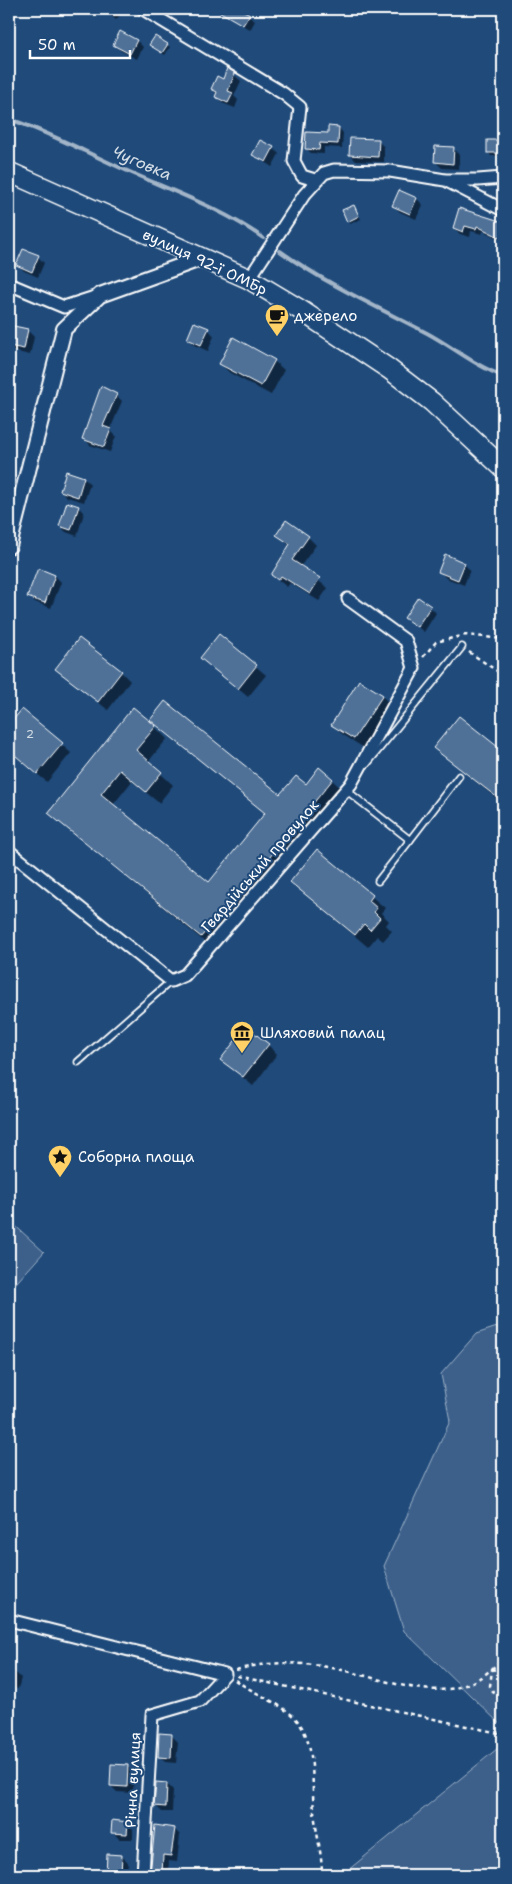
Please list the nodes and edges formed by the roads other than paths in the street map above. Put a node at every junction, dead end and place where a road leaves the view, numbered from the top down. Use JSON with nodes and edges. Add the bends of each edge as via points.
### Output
{"nodes":[{"id":1,"x":143,"y":9,"type":"edge"},
{"id":2,"x":9,"y":172,"type":"edge"},
{"id":3,"x":503,"y":178,"type":"edge"},
{"id":4,"x":315,"y":180,"type":"junction"},
{"id":5,"x":445,"y":180,"type":"junction"},
{"id":6,"x":503,"y":210,"type":"edge"},
{"id":7,"x":200,"y":259,"type":"junction"},
{"id":8,"x":249,"y":279,"type":"junction"},
{"id":9,"x":9,"y":284,"type":"edge"},
{"id":10,"x":100,"y":295,"type":"junction"},
{"id":11,"x":503,"y":468,"type":"edge"},
{"id":12,"x":9,"y":546,"type":"edge"},
{"id":13,"x":348,"y":598,"type":"dead end"},
{"id":14,"x":462,"y":647,"type":"road end"},
{"id":15,"x":460,"y":776,"type":"dead end"},
{"id":16,"x":348,"y":787,"type":"junction"},
{"id":17,"x":410,"y":840,"type":"junction"},
{"id":18,"x":9,"y":851,"type":"edge"},
{"id":19,"x":378,"y":881,"type":"dead end"},
{"id":20,"x":171,"y":981,"type":"junction"},
{"id":21,"x":78,"y":1062,"type":"dead end"},
{"id":22,"x":9,"y":1620,"type":"edge"},
{"id":23,"x":143,"y":1875,"type":"edge"}],
"edges":[{"from":1,"to":4,"type":"street","via":[[284,94],[300,107],[294,161],[302,176]]},
{"from":2,"to":7,"type":"highway","name":"вулиця 92-ї ОМБр"},
{"from":3,"to":5,"type":"street"},
{"from":4,"to":5,"type":"street","via":[[334,170],[390,172]]},
{"from":4,"to":8,"type":"street"},
{"from":5,"to":6,"type":"street"},
{"from":7,"to":8,"type":"highway","name":"вулиця 92-ї ОМБр"},
{"from":7,"to":10,"type":"street"},
{"from":8,"to":11,"type":"highway","name":"вулиця 92-ї ОМБр","via":[[390,368]]},
{"from":9,"to":10,"type":"street","via":[[64,307]]},
{"from":10,"to":12,"type":"street","via":[[64,328]]},
{"from":13,"to":16,"type":"street","name":"Гвардійський провулок","via":[[406,641],[414,668]]},
{"from":14,"to":16,"type":"lane"},
{"from":15,"to":17,"type":"lane"},
{"from":16,"to":17,"type":"lane"},
{"from":16,"to":20,"type":"street","name":"Гвардійський провулок","via":[[185,974]]},
{"from":17,"to":19,"type":"lane"},
{"from":18,"to":20,"type":"street"},
{"from":20,"to":21,"type":"lane"},
{"from":22,"to":23,"type":"street","name":"Річна вулиця","via":[[225,1674],[200,1701],[152,1715]]}]}
